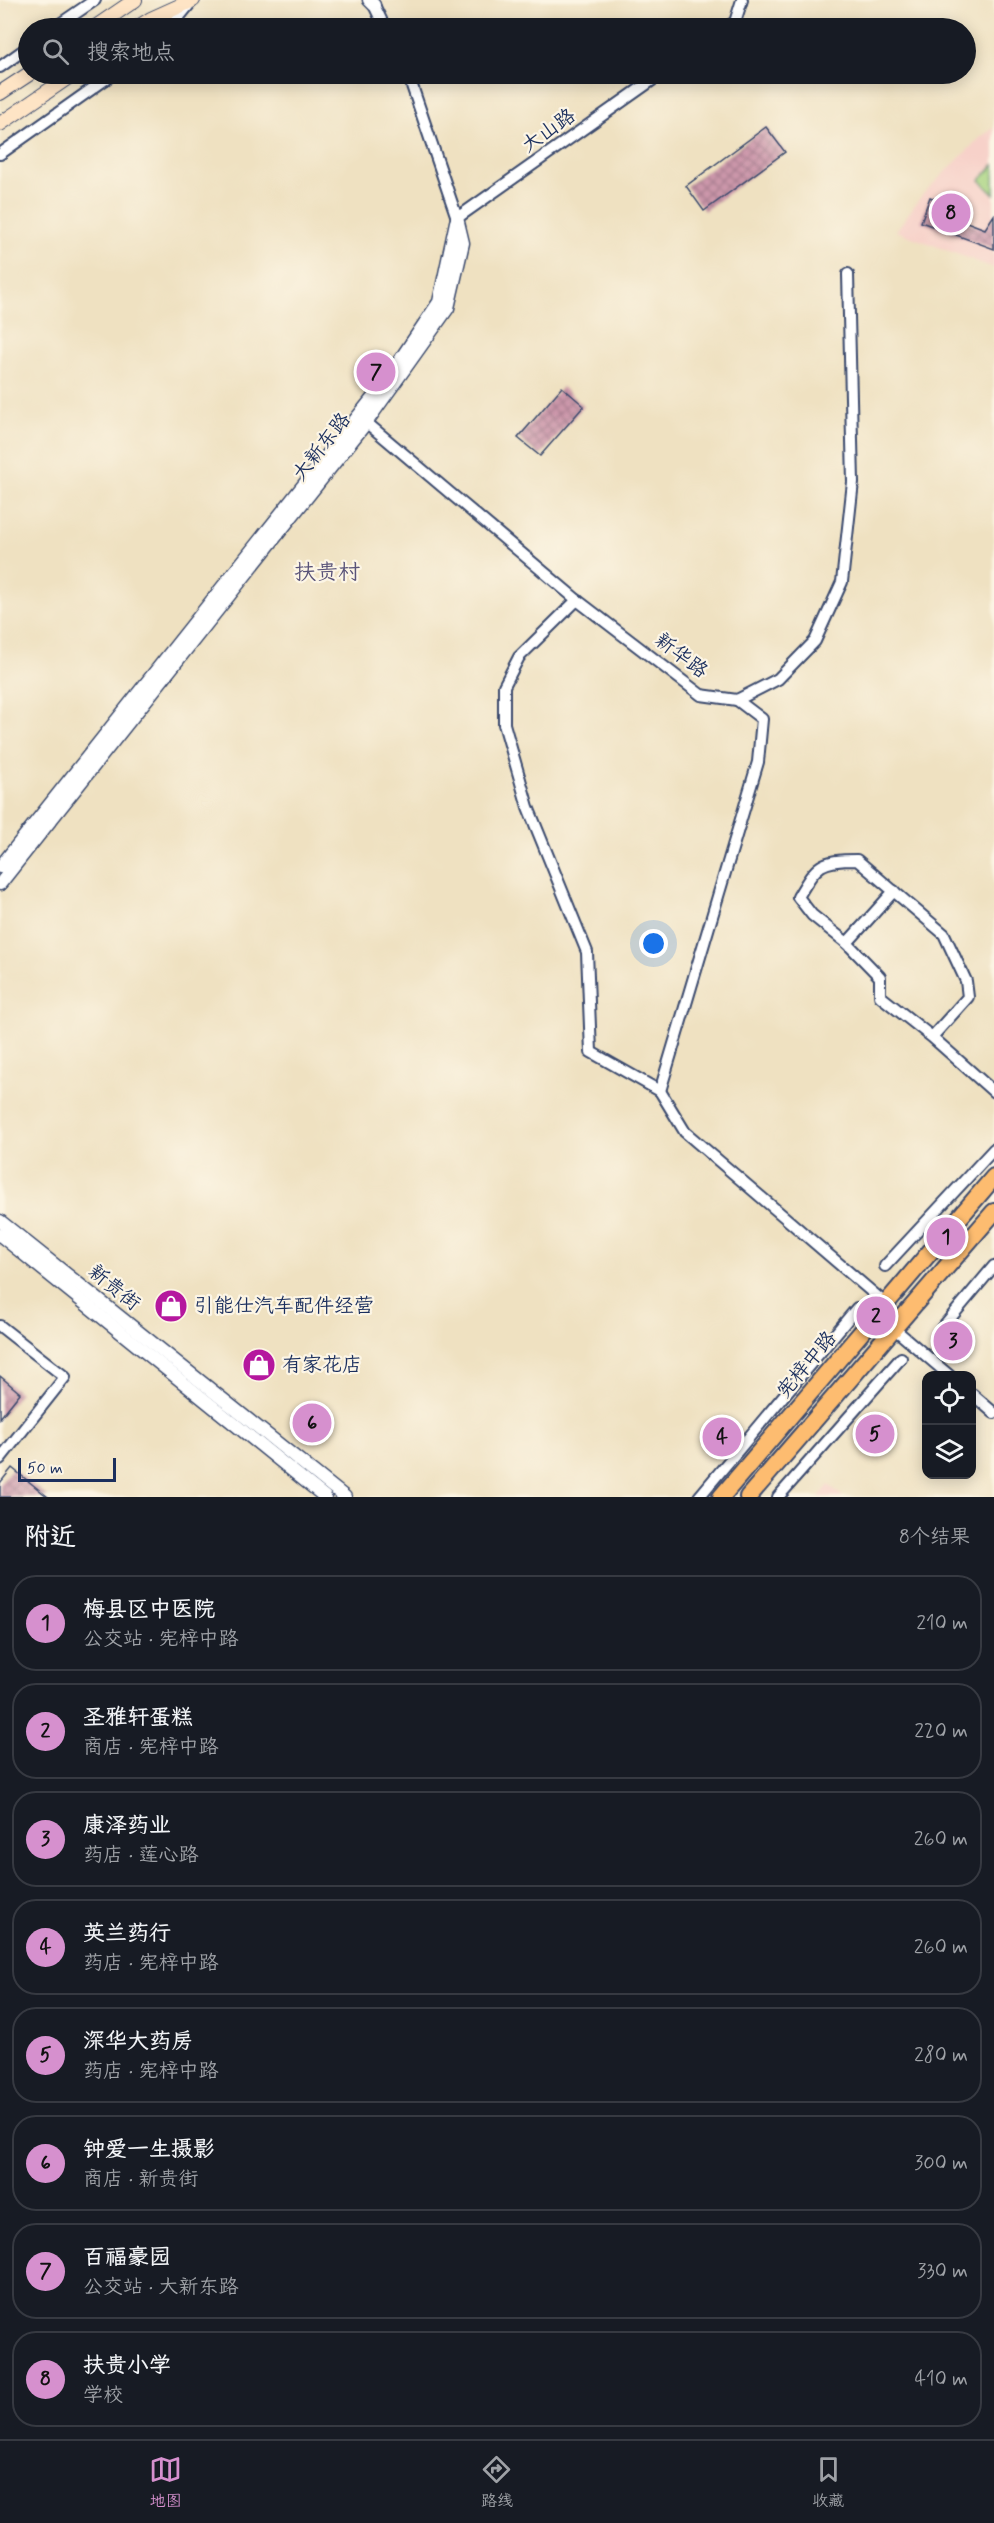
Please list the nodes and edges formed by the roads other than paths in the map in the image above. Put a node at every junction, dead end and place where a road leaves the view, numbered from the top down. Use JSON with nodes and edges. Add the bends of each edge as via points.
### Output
{"nodes":[{"id":1,"x":95,"y":0,"type":"edge"},
{"id":2,"x":135,"y":0,"type":"edge"},
{"id":3,"x":193,"y":0,"type":"edge"},
{"id":4,"x":742,"y":0,"type":"edge"},
{"id":5,"x":372,"y":2,"type":"edge"},
{"id":6,"x":69,"y":18,"type":"edge"},
{"id":7,"x":109,"y":18,"type":"edge"},
{"id":8,"x":153,"y":18,"type":"edge"},
{"id":9,"x":178,"y":18,"type":"edge"},
{"id":10,"x":380,"y":18,"type":"edge"},
{"id":11,"x":736,"y":18,"type":"edge"},
{"id":12,"x":18,"y":54,"type":"edge"},
{"id":13,"x":0,"y":67,"type":"edge"},
{"id":14,"x":18,"y":81,"type":"edge"},
{"id":15,"x":58,"y":84,"type":"edge"},
{"id":16,"x":99,"y":84,"type":"edge"},
{"id":17,"x":411,"y":84,"type":"edge"},
{"id":18,"x":647,"y":84,"type":"edge"},
{"id":19,"x":0,"y":93,"type":"edge"},
{"id":20,"x":0,"y":124,"type":"edge"},
{"id":21,"x":0,"y":154,"type":"edge"},
{"id":22,"x":457,"y":218,"type":"junction"},
{"id":23,"x":848,"y":274,"type":"dead end"},
{"id":24,"x":362,"y":419,"type":"junction"},
{"id":25,"x":577,"y":600,"type":"junction"},
{"id":26,"x":737,"y":700,"type":"junction"},
{"id":27,"x":0,"y":867,"type":"edge"},
{"id":28,"x":0,"y":884,"type":"edge"},
{"id":29,"x":894,"y":891,"type":"junction"},
{"id":30,"x":847,"y":944,"type":"junction"},
{"id":31,"x":932,"y":1037,"type":"junction"},
{"id":32,"x":660,"y":1091,"type":"junction"},
{"id":33,"x":994,"y":1092,"type":"edge"},
{"id":34,"x":994,"y":1149,"type":"edge"},
{"id":35,"x":994,"y":1178,"type":"edge"},
{"id":36,"x":994,"y":1212,"type":"edge"},
{"id":37,"x":0,"y":1221,"type":"edge"},
{"id":38,"x":0,"y":1235,"type":"edge"},
{"id":39,"x":885,"y":1266,"type":"dead end"},
{"id":40,"x":994,"y":1266,"type":"edge"},
{"id":41,"x":857,"y":1308,"type":"dead end"},
{"id":42,"x":882,"y":1309,"type":"junction"},
{"id":43,"x":894,"y":1328,"type":"junction"},
{"id":44,"x":942,"y":1328,"type":"dead end"},
{"id":45,"x":4,"y":1329,"type":"edge"},
{"id":46,"x":0,"y":1341,"type":"edge"},
{"id":47,"x":901,"y":1358,"type":"dead end"},
{"id":48,"x":944,"y":1371,"type":"edge"},
{"id":49,"x":976,"y":1397,"type":"edge"},
{"id":50,"x":994,"y":1413,"type":"edge"},
{"id":51,"x":0,"y":1460,"type":"edge"},
{"id":52,"x":325,"y":1497,"type":"edge"},
{"id":53,"x":345,"y":1497,"type":"edge"},
{"id":54,"x":699,"y":1497,"type":"edge"},
{"id":55,"x":721,"y":1497,"type":"edge"},
{"id":56,"x":748,"y":1497,"type":"edge"},
{"id":57,"x":778,"y":1497,"type":"edge"}],
"edges":[{"from":1,"to":6,"type":"street"},
{"from":2,"to":7,"type":"main road"},
{"from":3,"to":8,"type":"main road"},
{"from":3,"to":9,"type":"street"},
{"from":4,"to":11,"type":"street"},
{"from":5,"to":10,"type":"street"},
{"from":12,"to":13,"type":"street"},
{"from":14,"to":19,"type":"main road"},
{"from":15,"to":20,"type":"main road"},
{"from":16,"to":21,"type":"street"},
{"from":17,"to":22,"type":"street"},
{"from":18,"to":22,"type":"street","name":"大山路"},
{"from":22,"to":24,"type":"street","name":"大新东路","via":[[439,302]]},
{"from":23,"to":26,"type":"street","via":[[853,482],[842,582],[815,640],[778,679]]},
{"from":24,"to":25,"type":"street","name":"新华路"},
{"from":24,"to":27,"type":"street","name":"大新东路"},
{"from":24,"to":28,"type":"street","name":"大新东路"},
{"from":25,"to":26,"type":"street","name":"新华路","via":[[701,695]]},
{"from":25,"to":32,"type":"street","via":[[519,657],[504,686],[504,724],[528,807],[587,952],[591,1052]]},
{"from":26,"to":32,"type":"street","via":[[762,719],[758,762]]},
{"from":29,"to":30,"type":"street"},
{"from":29,"to":30,"type":"street","via":[[857,860],[830,860],[815,868],[798,897],[812,915]]},
{"from":29,"to":31,"type":"street","via":[[944,934],[966,981],[968,997]]},
{"from":30,"to":31,"type":"street","via":[[880,977],[880,996]]},
{"from":31,"to":33,"type":"street"},
{"from":32,"to":42,"type":"street","via":[[685,1132]]},
{"from":34,"to":39,"type":"street"},
{"from":35,"to":42,"type":"main road","name":"宪梓中路"},
{"from":36,"to":43,"type":"main road","name":"宪梓中路"},
{"from":37,"to":53,"type":"street","name":"新贵街"},
{"from":38,"to":52,"type":"street","name":"新贵街"},
{"from":40,"to":44,"type":"street"},
{"from":41,"to":54,"type":"street"},
{"from":42,"to":43,"type":"street"},
{"from":42,"to":55,"type":"main road","name":"宪梓中路"},
{"from":43,"to":48,"type":"street"},
{"from":43,"to":56,"type":"main road","name":"宪梓中路"},
{"from":45,"to":46,"type":"street"},
{"from":45,"to":51,"type":"street","via":[[65,1377]]},
{"from":47,"to":57,"type":"street"},
{"from":49,"to":50,"type":"street"}]}
